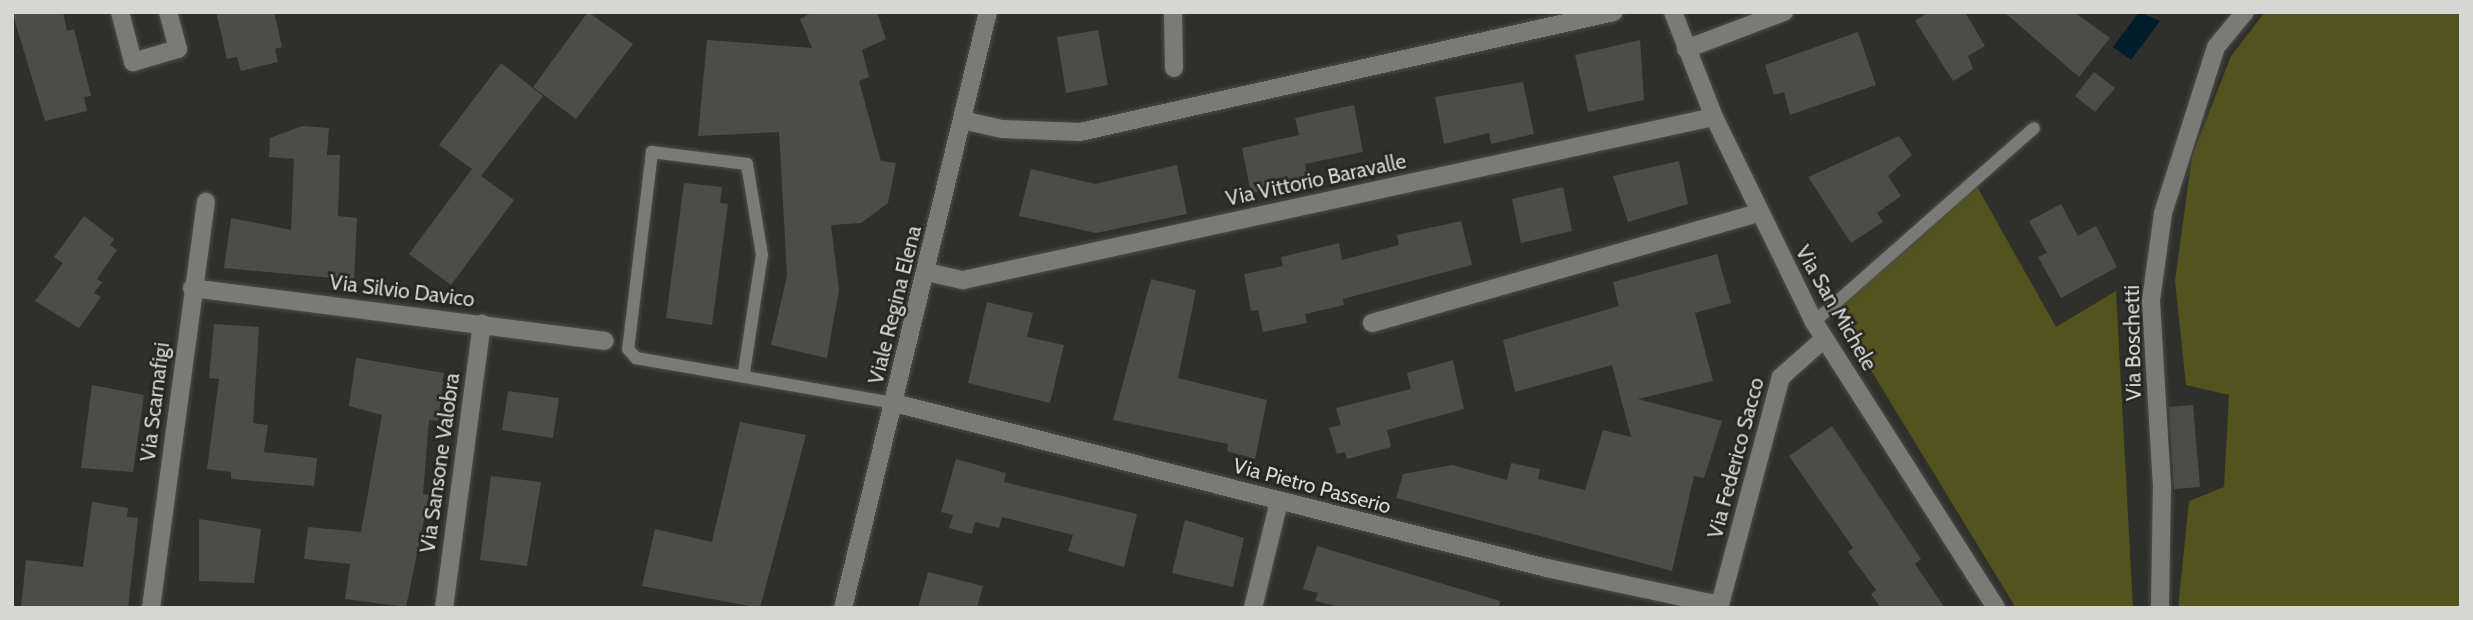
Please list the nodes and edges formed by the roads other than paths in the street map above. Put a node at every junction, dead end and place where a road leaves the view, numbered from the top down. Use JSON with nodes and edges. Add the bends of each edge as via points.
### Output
{"nodes":[{"id":1,"x":120,"y":12,"type":"edge"},
{"id":2,"x":168,"y":12,"type":"edge"},
{"id":3,"x":988,"y":12,"type":"edge"},
{"id":4,"x":1173,"y":12,"type":"edge"},
{"id":5,"x":1614,"y":12,"type":"edge"},
{"id":6,"x":1673,"y":12,"type":"edge"},
{"id":7,"x":1784,"y":12,"type":"edge"},
{"id":8,"x":2245,"y":12,"type":"edge"},
{"id":9,"x":1686,"y":48,"type":"junction"},
{"id":10,"x":1174,"y":68,"type":"dead end"},
{"id":11,"x":1714,"y":117,"type":"junction"},
{"id":12,"x":962,"y":120,"type":"junction"},
{"id":13,"x":2034,"y":128,"type":"dead end"},
{"id":14,"x":206,"y":202,"type":"dead end"},
{"id":15,"x":1759,"y":213,"type":"junction"},
{"id":16,"x":927,"y":271,"type":"junction"},
{"id":17,"x":192,"y":288,"type":"junction"},
{"id":18,"x":1814,"y":322,"type":"junction"},
{"id":19,"x":1372,"y":323,"type":"dead end"},
{"id":20,"x":482,"y":324,"type":"junction"},
{"id":21,"x":1824,"y":339,"type":"junction"},
{"id":22,"x":605,"y":341,"type":"dead end"},
{"id":23,"x":744,"y":372,"type":"junction"},
{"id":24,"x":894,"y":403,"type":"junction"},
{"id":25,"x":1279,"y":501,"type":"junction"},
{"id":26,"x":1719,"y":606,"type":"edge"},
{"id":27,"x":151,"y":608,"type":"edge"},
{"id":28,"x":444,"y":608,"type":"edge"},
{"id":29,"x":843,"y":608,"type":"edge"},
{"id":30,"x":1253,"y":608,"type":"edge"},
{"id":31,"x":1996,"y":608,"type":"edge"},
{"id":32,"x":2160,"y":608,"type":"edge"}],
"edges":[{"from":1,"to":2,"type":"street","via":[[133,62],[178,49]]},
{"from":3,"to":12,"type":"street","name":"Viale Regina Elena"},
{"from":4,"to":10,"type":"street"},
{"from":5,"to":12,"type":"street","via":[[1080,132],[1002,129]]},
{"from":6,"to":9,"type":"street","name":"Via San Michele"},
{"from":7,"to":9,"type":"street"},
{"from":8,"to":32,"type":"street","name":"Via Boschetti","via":[[2216,47],[2161,226],[2151,300],[2162,487]]},
{"from":9,"to":11,"type":"street","name":"Via San Michele"},
{"from":11,"to":15,"type":"street","name":"Via San Michele"},
{"from":11,"to":16,"type":"street","name":"Via Vittorio Baravalle","via":[[963,280]]},
{"from":12,"to":16,"type":"street","name":"Viale Regina Elena"},
{"from":13,"to":18,"type":"lane"},
{"from":14,"to":17,"type":"street","name":"Via Scarnafigi"},
{"from":15,"to":18,"type":"street","name":"Via San Michele"},
{"from":15,"to":19,"type":"street"},
{"from":16,"to":24,"type":"street","name":"Viale Regina Elena"},
{"from":17,"to":20,"type":"street","name":"Via Silvio Davico"},
{"from":17,"to":27,"type":"street","name":"Via Scarnafigi"},
{"from":18,"to":21,"type":"street","name":"Via San Michele"},
{"from":20,"to":22,"type":"street","name":"Via Silvio Davico"},
{"from":20,"to":28,"type":"street","name":"Via Sansone Valobra"},
{"from":21,"to":26,"type":"street","name":"Via Federico Sacco","via":[[1781,377]]},
{"from":21,"to":31,"type":"street","name":"Via San Michele"},
{"from":23,"to":23,"type":"lane","via":[[636,358],[628,349],[652,152],[747,164],[762,255]]},
{"from":23,"to":24,"type":"lane"},
{"from":24,"to":25,"type":"street","name":"Via Pietro Passerio"},
{"from":24,"to":29,"type":"street","name":"Viale Regina Elena"},
{"from":25,"to":26,"type":"street","name":"Via Pietro Passerio"},
{"from":25,"to":30,"type":"street"}]}
